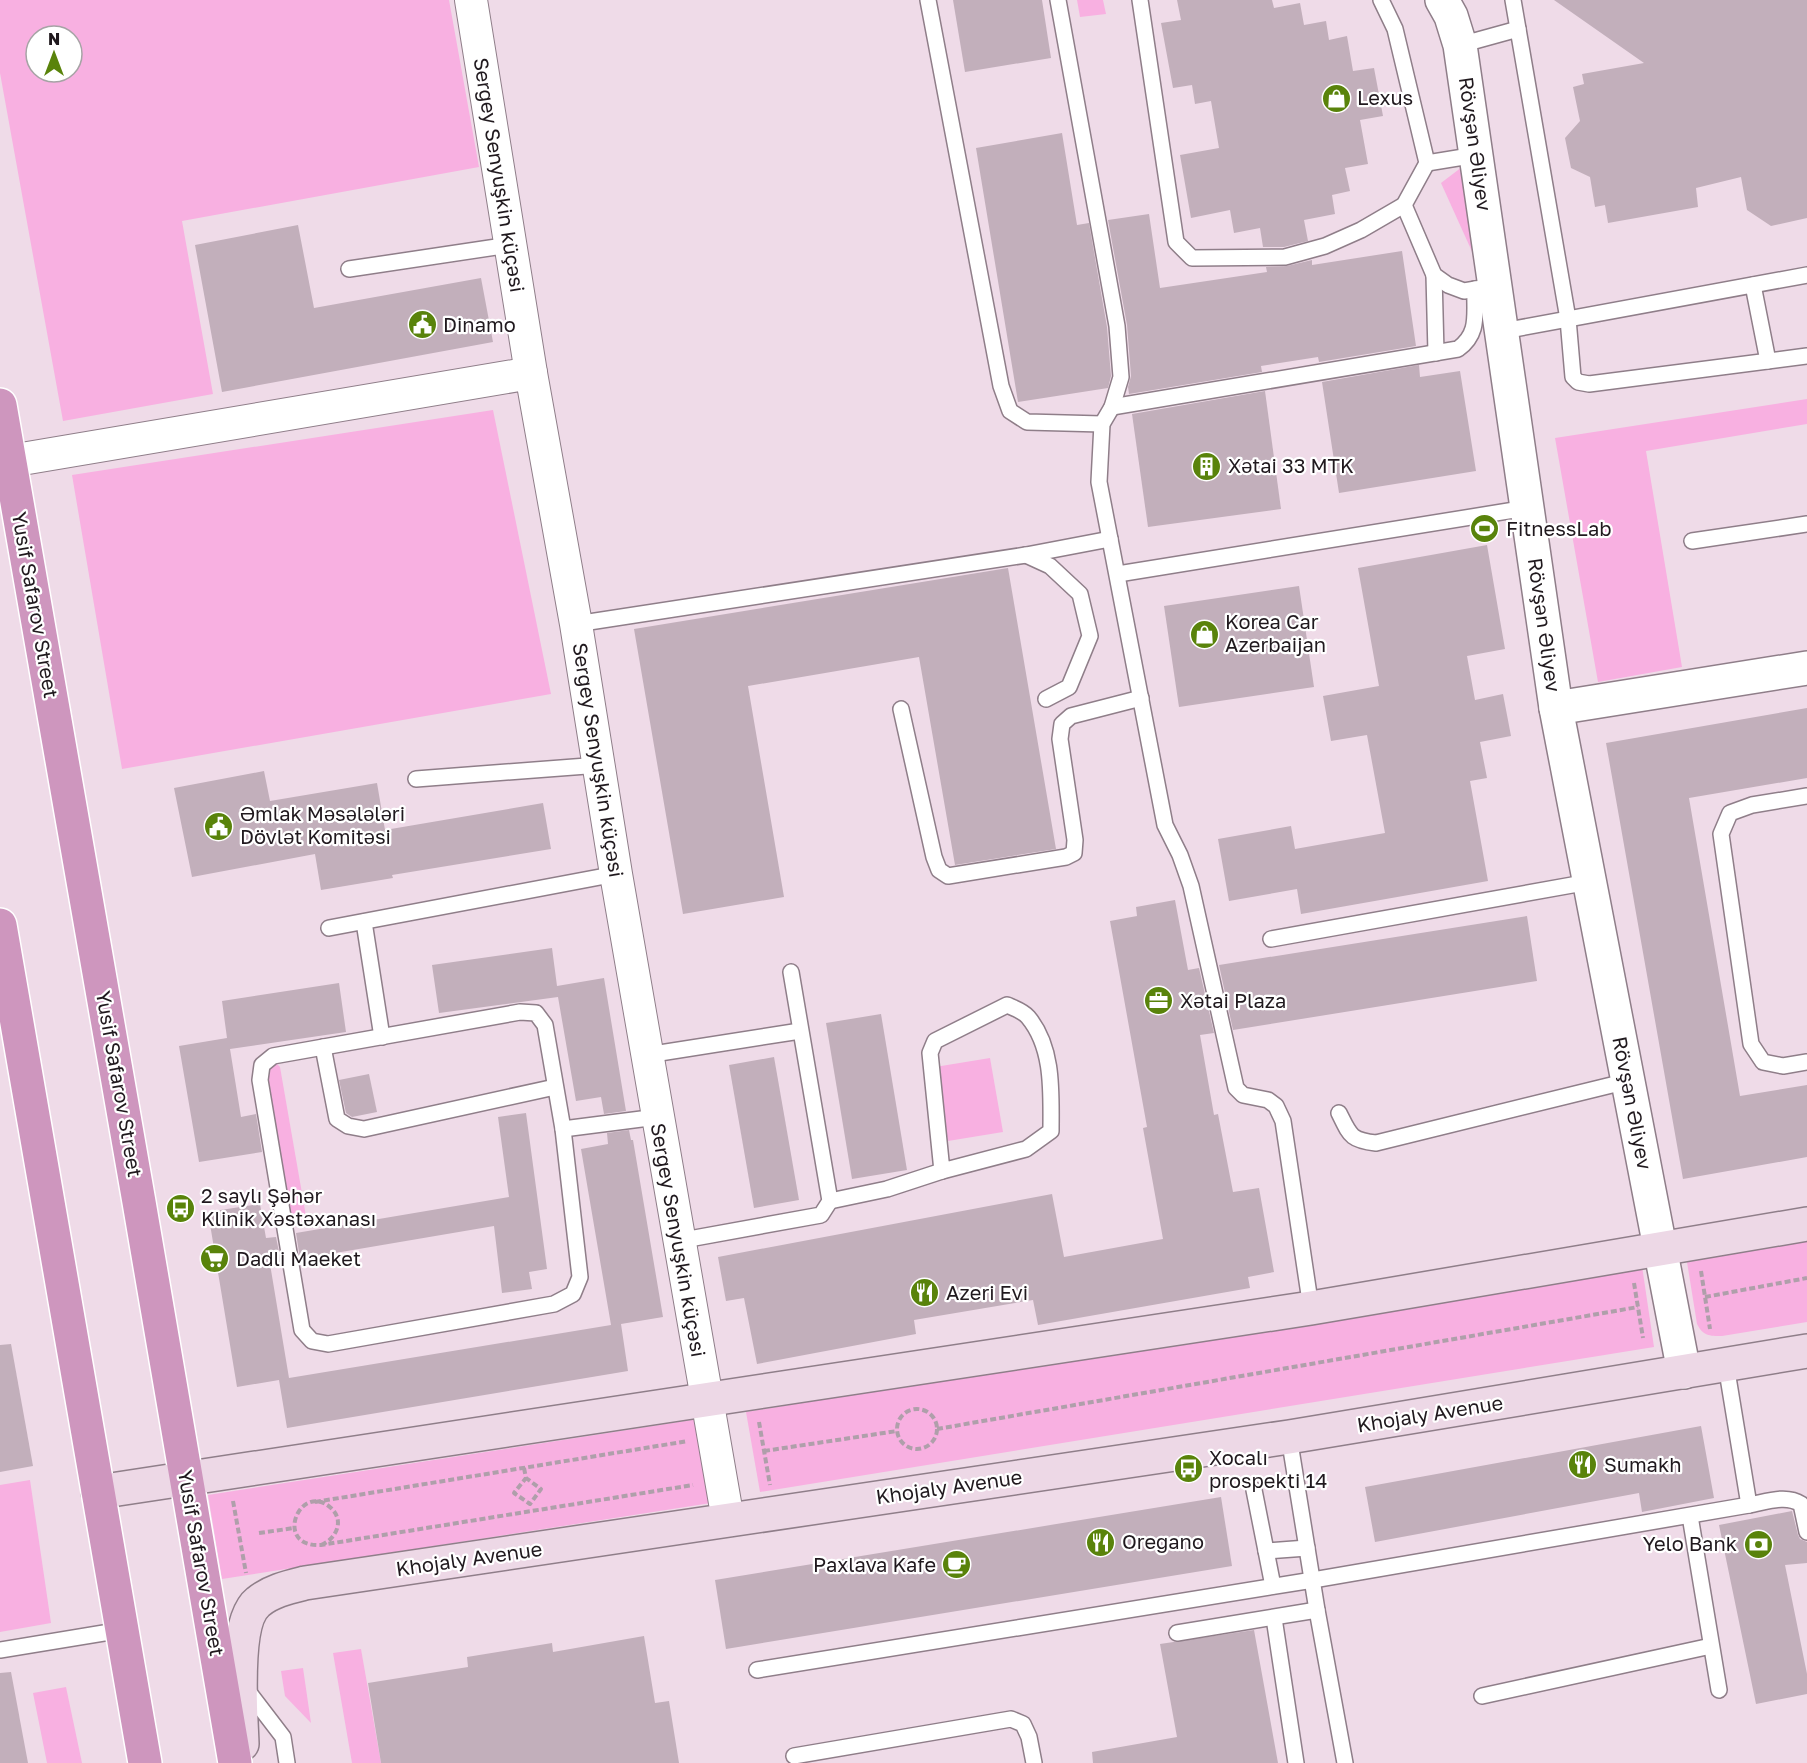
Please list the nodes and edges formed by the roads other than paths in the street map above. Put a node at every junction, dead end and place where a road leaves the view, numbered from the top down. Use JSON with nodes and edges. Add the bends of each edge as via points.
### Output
{"nodes":[{"id":1,"x":471,"y":0,"type":"edge"},
{"id":2,"x":928,"y":0,"type":"edge"},
{"id":3,"x":1058,"y":0,"type":"edge"},
{"id":4,"x":1140,"y":0,"type":"edge"},
{"id":5,"x":1381,"y":0,"type":"edge"},
{"id":6,"x":1442,"y":0,"type":"edge"},
{"id":7,"x":1513,"y":0,"type":"edge"},
{"id":8,"x":1518,"y":29,"type":"junction"},
{"id":9,"x":1460,"y":45,"type":"junction"},
{"id":10,"x":1476,"y":155,"type":"junction"},
{"id":11,"x":1427,"y":163,"type":"junction"},
{"id":12,"x":1404,"y":205,"type":"junction"},
{"id":13,"x":510,"y":245,"type":"junction"},
{"id":14,"x":349,"y":269,"type":"dead end"},
{"id":15,"x":1434,"y":275,"type":"junction"},
{"id":16,"x":1807,"y":275,"type":"edge"},
{"id":17,"x":1753,"y":285,"type":"junction"},
{"id":18,"x":1485,"y":287,"type":"junction"},
{"id":19,"x":1568,"y":319,"type":"junction"},
{"id":20,"x":1503,"y":331,"type":"junction"},
{"id":21,"x":1436,"y":353,"type":"junction"},
{"id":22,"x":1807,"y":356,"type":"edge"},
{"id":23,"x":1768,"y":361,"type":"junction"},
{"id":24,"x":531,"y":373,"type":"junction"},
{"id":25,"x":0,"y":405,"type":"edge"},
{"id":26,"x":1112,"y":407,"type":"junction"},
{"id":27,"x":1102,"y":424,"type":"junction"},
{"id":28,"x":10,"y":461,"type":"junction"},
{"id":29,"x":1527,"y":508,"type":"junction"},
{"id":30,"x":1807,"y":524,"type":"edge"},
{"id":31,"x":1110,"y":539,"type":"junction"},
{"id":32,"x":1692,"y":541,"type":"dead end"},
{"id":33,"x":1026,"y":555,"type":"junction"},
{"id":34,"x":1118,"y":574,"type":"junction"},
{"id":35,"x":576,"y":624,"type":"junction"},
{"id":36,"x":1807,"y":668,"type":"edge"},
{"id":37,"x":1141,"y":698,"type":"junction"},
{"id":38,"x":1046,"y":699,"type":"dead end"},
{"id":39,"x":1556,"y":708,"type":"junction"},
{"id":40,"x":901,"y":709,"type":"dead end"},
{"id":41,"x":600,"y":765,"type":"junction"},
{"id":42,"x":416,"y":779,"type":"dead end"},
{"id":43,"x":1807,"y":796,"type":"edge"},
{"id":44,"x":616,"y":874,"type":"junction"},
{"id":45,"x":1589,"y":882,"type":"junction"},
{"id":46,"x":364,"y":922,"type":"junction"},
{"id":47,"x":0,"y":926,"type":"edge"},
{"id":48,"x":329,"y":928,"type":"dead end"},
{"id":49,"x":1271,"y":939,"type":"dead end"},
{"id":50,"x":791,"y":972,"type":"dead end"},
{"id":51,"x":5,"y":983,"type":"edge"},
{"id":52,"x":800,"y":1031,"type":"junction"},
{"id":53,"x":382,"y":1037,"type":"junction"},
{"id":54,"x":323,"y":1047,"type":"junction"},
{"id":55,"x":647,"y":1056,"type":"junction"},
{"id":56,"x":1807,"y":1062,"type":"edge"},
{"id":57,"x":1628,"y":1081,"type":"junction"},
{"id":58,"x":555,"y":1087,"type":"junction"},
{"id":59,"x":1339,"y":1113,"type":"dead end"},
{"id":60,"x":657,"y":1117,"type":"junction"},
{"id":61,"x":562,"y":1129,"type":"junction"},
{"id":62,"x":942,"y":1171,"type":"junction"},
{"id":63,"x":830,"y":1201,"type":"junction"},
{"id":64,"x":1807,"y":1224,"type":"edge"},
{"id":65,"x":678,"y":1241,"type":"junction"},
{"id":66,"x":1660,"y":1249,"type":"junction"},
{"id":67,"x":1311,"y":1308,"type":"junction"},
{"id":68,"x":1807,"y":1351,"type":"edge"},
{"id":69,"x":1726,"y":1365,"type":"junction"},
{"id":70,"x":1684,"y":1372,"type":"junction"},
{"id":71,"x":705,"y":1399,"type":"junction"},
{"id":72,"x":1289,"y":1437,"type":"junction"},
{"id":73,"x":186,"y":1478,"type":"junction"},
{"id":74,"x":1254,"y":1490,"type":"dead end"},
{"id":75,"x":98,"y":1492,"type":"junction"},
{"id":76,"x":1749,"y":1505,"type":"junction"},
{"id":77,"x":1690,"y":1516,"type":"junction"},
{"id":78,"x":728,"y":1520,"type":"junction"},
{"id":79,"x":1807,"y":1528,"type":"edge"},
{"id":80,"x":1307,"y":1548,"type":"junction"},
{"id":81,"x":1266,"y":1551,"type":"junction"},
{"id":82,"x":1313,"y":1580,"type":"junction"},
{"id":83,"x":1273,"y":1586,"type":"junction"},
{"id":84,"x":1317,"y":1611,"type":"junction"},
{"id":85,"x":1274,"y":1618,"type":"junction"},
{"id":86,"x":122,"y":1630,"type":"junction"},
{"id":87,"x":1178,"y":1633,"type":"dead end"},
{"id":88,"x":1712,"y":1646,"type":"junction"},
{"id":89,"x":0,"y":1650,"type":"edge"},
{"id":90,"x":757,"y":1670,"type":"dead end"},
{"id":91,"x":241,"y":1682,"type":"junction"},
{"id":92,"x":1719,"y":1690,"type":"dead end"},
{"id":93,"x":1482,"y":1696,"type":"dead end"},
{"id":94,"x":794,"y":1756,"type":"dead end"},
{"id":95,"x":145,"y":1763,"type":"edge"},
{"id":96,"x":235,"y":1763,"type":"edge"},
{"id":97,"x":243,"y":1763,"type":"edge"},
{"id":98,"x":287,"y":1763,"type":"edge"},
{"id":99,"x":1034,"y":1763,"type":"edge"},
{"id":100,"x":1296,"y":1763,"type":"edge"},
{"id":101,"x":1345,"y":1763,"type":"edge"}],
"edges":[{"from":1,"to":13,"type":"street","name":"Sergey Senyuşkin küçəsi"},
{"from":2,"to":27,"type":"lane","via":[[1001,386],[1010,411],[1027,422]]},
{"from":3,"to":26,"type":"lane","via":[[1117,326],[1121,377]]},
{"from":4,"to":12,"type":"lane","via":[[1176,242],[1192,258],[1285,257],[1325,246]]},
{"from":5,"to":11,"type":"lane","via":[[1395,29]]},
{"from":6,"to":9,"type":"street","name":"Rövşən Əliyev"},
{"from":7,"to":8,"type":"lane"},
{"from":8,"to":9,"type":"lane"},
{"from":8,"to":19,"type":"lane"},
{"from":9,"to":10,"type":"street","name":"Rövşən Əliyev"},
{"from":10,"to":11,"type":"lane"},
{"from":10,"to":18,"type":"street","name":"Rövşən Əliyev"},
{"from":11,"to":12,"type":"lane"},
{"from":12,"to":15,"type":"lane"},
{"from":13,"to":14,"type":"lane"},
{"from":13,"to":24,"type":"street","name":"Sergey Senyuşkin küçəsi"},
{"from":15,"to":18,"type":"lane","via":[[1464,291]]},
{"from":15,"to":21,"type":"lane"},
{"from":16,"to":17,"type":"lane"},
{"from":17,"to":19,"type":"lane"},
{"from":17,"to":23,"type":"lane"},
{"from":18,"to":20,"type":"street","name":"Rövşən Əliyev"},
{"from":18,"to":21,"type":"lane","via":[[1469,341],[1458,349]]},
{"from":19,"to":20,"type":"lane"},
{"from":19,"to":23,"type":"lane","via":[[1573,376],[1578,382],[1589,384]]},
{"from":20,"to":29,"type":"street","name":"Rövşən Əliyev"},
{"from":21,"to":26,"type":"lane"},
{"from":22,"to":23,"type":"lane"},
{"from":24,"to":28,"type":"street"},
{"from":24,"to":35,"type":"street","name":"Sergey Senyuşkin küçəsi"},
{"from":25,"to":28,"type":"highway","name":"Yusif Safarov Street"},
{"from":26,"to":27,"type":"lane"},
{"from":27,"to":31,"type":"lane","via":[[1099,482]]},
{"from":28,"to":73,"type":"highway","name":"Yusif Safarov Street"},
{"from":29,"to":34,"type":"lane"},
{"from":29,"to":39,"type":"street","name":"Rövşən Əliyev"},
{"from":30,"to":32,"type":"lane"},
{"from":31,"to":33,"type":"lane"},
{"from":31,"to":34,"type":"lane"},
{"from":33,"to":35,"type":"lane"},
{"from":33,"to":38,"type":"lane","via":[[1050,566],[1080,594],[1090,636],[1069,687]]},
{"from":34,"to":37,"type":"lane"},
{"from":35,"to":41,"type":"street","name":"Sergey Senyuşkin küçəsi"},
{"from":36,"to":39,"type":"street"},
{"from":37,"to":40,"type":"lane","via":[[1071,716],[1062,724],[1060,739],[1074,853],[948,876],[939,870],[934,857]]},
{"from":37,"to":67,"type":"lane","via":[[1165,825],[1191,886],[1236,1088],[1243,1095],[1268,1100],[1276,1106],[1283,1121]]},
{"from":39,"to":45,"type":"street","name":"Rövşən Əliyev"},
{"from":41,"to":42,"type":"lane"},
{"from":41,"to":44,"type":"street","name":"Sergey Senyuşkin küçəsi"},
{"from":43,"to":56,"type":"lane","via":[[1752,805],[1730,813],[1720,834],[1751,1044],[1763,1062],[1783,1066]]},
{"from":44,"to":46,"type":"lane"},
{"from":44,"to":55,"type":"street","name":"Sergey Senyuşkin küçəsi"},
{"from":45,"to":49,"type":"lane"},
{"from":45,"to":57,"type":"street","name":"Rövşən Əliyev"},
{"from":46,"to":48,"type":"lane"},
{"from":46,"to":53,"type":"lane"},
{"from":47,"to":51,"type":"highway"},
{"from":50,"to":52,"type":"lane"},
{"from":51,"to":75,"type":"highway"},
{"from":52,"to":55,"type":"lane"},
{"from":52,"to":63,"type":"lane"},
{"from":53,"to":54,"type":"lane"},
{"from":53,"to":58,"type":"lane","via":[[520,1012],[536,1013],[545,1025]]},
{"from":54,"to":58,"type":"lane","via":[[337,1119],[364,1129]]},
{"from":54,"to":61,"type":"lane","via":[[273,1056],[262,1065],[260,1080],[302,1330],[312,1341],[328,1344],[554,1304],[573,1294],[580,1277]]},
{"from":55,"to":60,"type":"street","name":"Sergey Senyuşkin küçəsi"},
{"from":57,"to":59,"type":"lane","via":[[1376,1143],[1360,1141],[1350,1134]]},
{"from":57,"to":66,"type":"street","name":"Rövşən Əliyev"},
{"from":58,"to":61,"type":"lane"},
{"from":60,"to":61,"type":"lane"},
{"from":60,"to":65,"type":"street","name":"Sergey Senyuşkin küçəsi"},
{"from":62,"to":62,"type":"lane","via":[[1026,1149],[1051,1131],[1051,1076],[1040,1037],[1027,1015],[1007,1005],[935,1041],[930,1053]]},
{"from":62,"to":63,"type":"lane","via":[[887,1189]]},
{"from":63,"to":65,"type":"lane","via":[[821,1215]]},
{"from":64,"to":66,"type":"main road"},
{"from":65,"to":71,"type":"street","name":"Sergey Senyuşkin küçəsi"},
{"from":66,"to":67,"type":"main road"},
{"from":66,"to":70,"type":"street","name":"Rövşən Əliyev"},
{"from":67,"to":71,"type":"main road"},
{"from":68,"to":69,"type":"main road","name":"Khojaly Avenue"},
{"from":69,"to":70,"type":"main road","name":"Khojaly Avenue"},
{"from":69,"to":76,"type":"lane"},
{"from":70,"to":72,"type":"main road","name":"Khojaly Avenue"},
{"from":71,"to":73,"type":"main road"},
{"from":71,"to":78,"type":"street","name":"Sergey Senyuşkin küçəsi"},
{"from":72,"to":78,"type":"main road","name":"Khojaly Avenue"},
{"from":72,"to":80,"type":"lane"},
{"from":73,"to":75,"type":"main road"},
{"from":73,"to":96,"type":"highway","name":"Yusif Safarov Street"},
{"from":74,"to":81,"type":"lane"},
{"from":75,"to":86,"type":"highway"},
{"from":76,"to":77,"type":"lane"},
{"from":76,"to":79,"type":"lane","via":[[1794,1499],[1801,1504]]},
{"from":77,"to":82,"type":"lane"},
{"from":77,"to":88,"type":"lane"},
{"from":78,"to":91,"type":"main road","name":"Khojaly Avenue","via":[[286,1588],[257,1602],[248,1614]]},
{"from":80,"to":81,"type":"lane"},
{"from":80,"to":82,"type":"lane"},
{"from":81,"to":83,"type":"lane"},
{"from":82,"to":83,"type":"lane"},
{"from":82,"to":84,"type":"lane"},
{"from":83,"to":90,"type":"lane"},
{"from":84,"to":85,"type":"lane"},
{"from":84,"to":101,"type":"lane"},
{"from":85,"to":87,"type":"lane"},
{"from":85,"to":100,"type":"lane"},
{"from":86,"to":89,"type":"lane"},
{"from":86,"to":95,"type":"highway"},
{"from":88,"to":92,"type":"lane"},
{"from":88,"to":93,"type":"lane"},
{"from":91,"to":97,"type":"main road","name":"Khojaly Avenue"},
{"from":91,"to":98,"type":"lane","via":[[283,1737]]},
{"from":94,"to":99,"type":"lane","via":[[1011,1719],[1023,1724]]}]}
